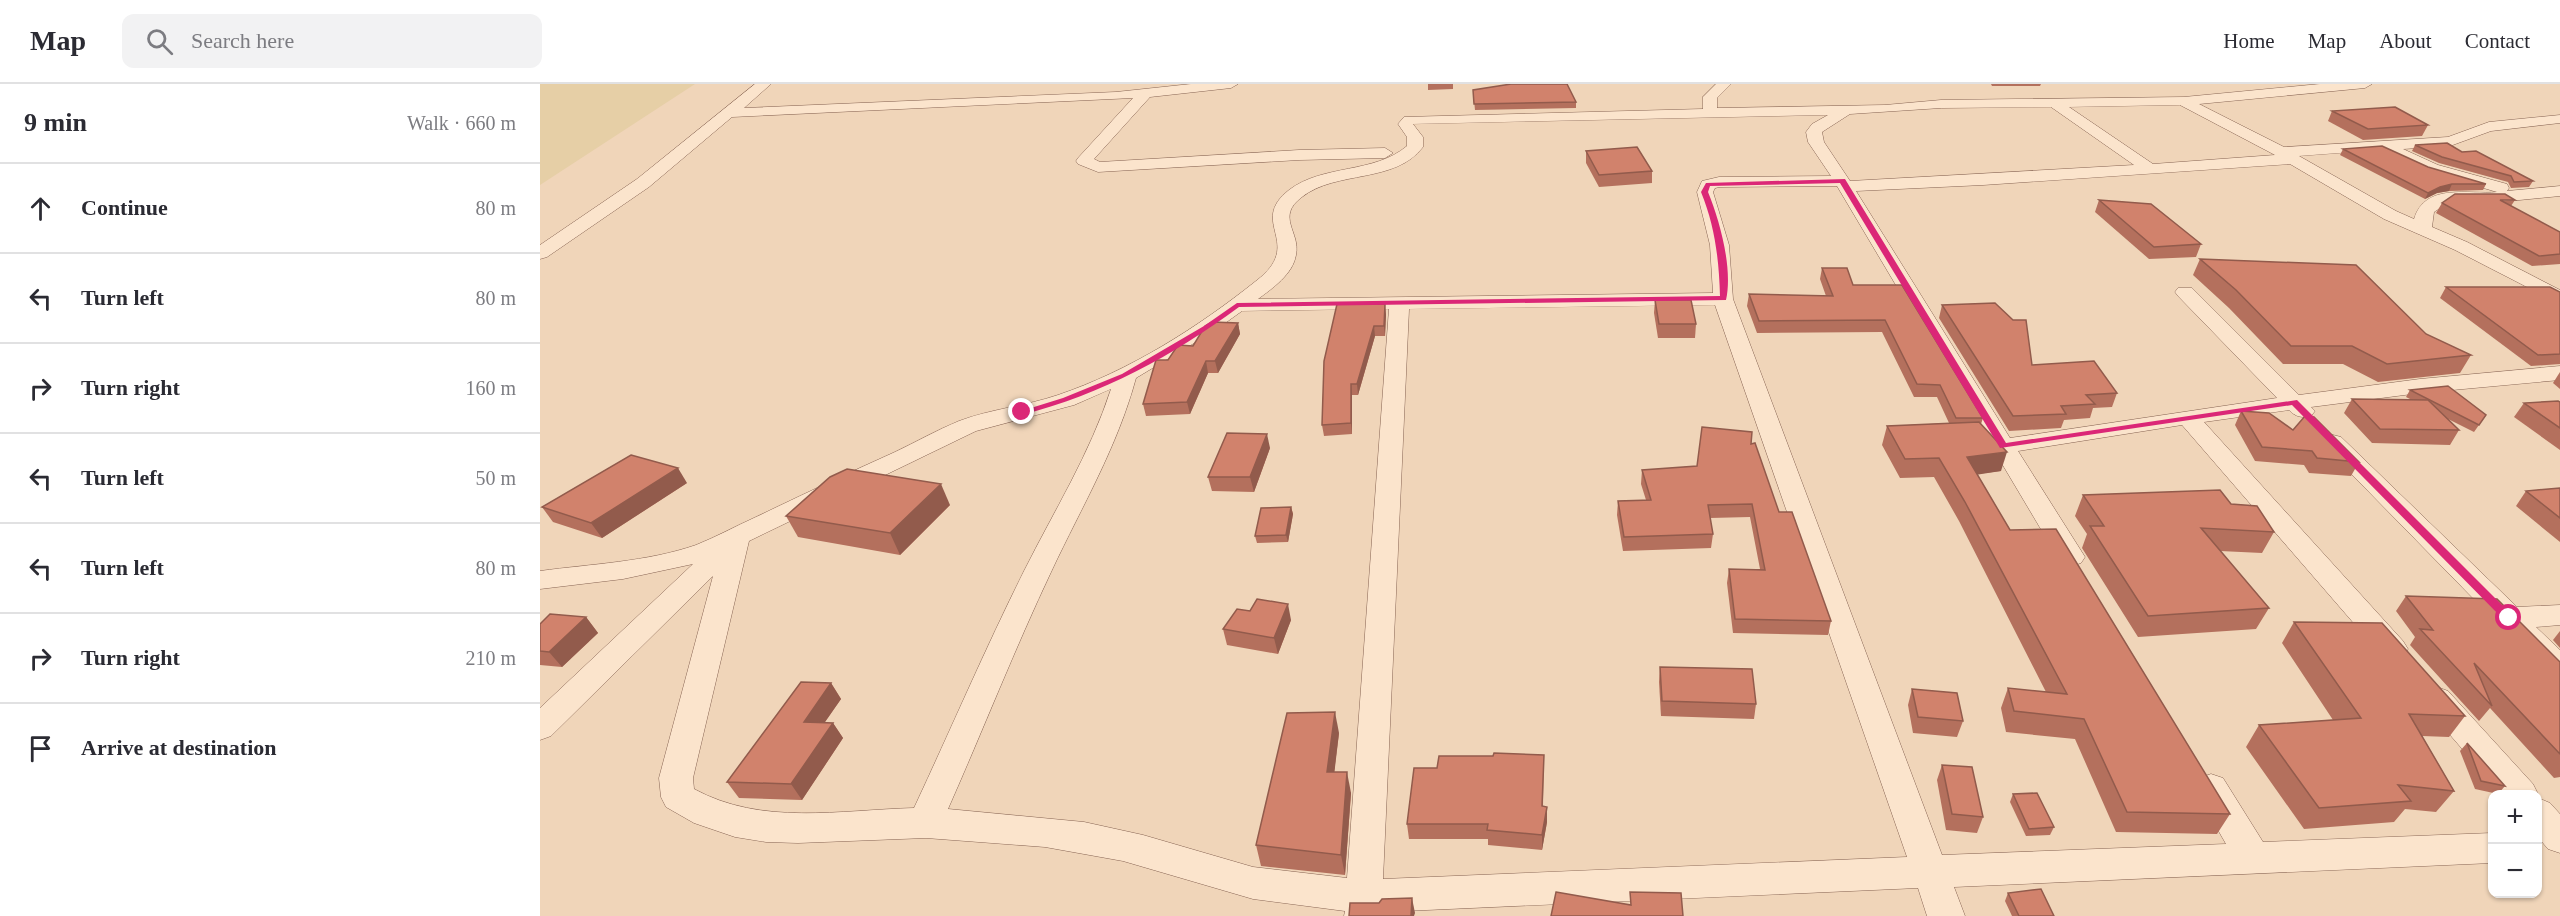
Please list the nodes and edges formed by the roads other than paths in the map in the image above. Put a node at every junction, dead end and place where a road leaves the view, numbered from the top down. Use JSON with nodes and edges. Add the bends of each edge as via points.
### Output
{"nodes":[{"id":1,"x":764,"y":84,"type":"edge"},
{"id":2,"x":1231,"y":84,"type":"edge"},
{"id":3,"x":1725,"y":84,"type":"edge"},
{"id":4,"x":2365,"y":84,"type":"edge"},
{"id":5,"x":2164,"y":87,"type":"dead end"},
{"id":6,"x":1144,"y":95,"type":"junction"},
{"id":7,"x":2184,"y":101,"type":"junction"},
{"id":8,"x":2053,"y":102,"type":"junction"},
{"id":9,"x":1847,"y":110,"type":"junction"},
{"id":10,"x":1710,"y":112,"type":"junction"},
{"id":11,"x":728,"y":113,"type":"junction"},
{"id":12,"x":2560,"y":119,"type":"edge"},
{"id":13,"x":2383,"y":145,"type":"junction"},
{"id":14,"x":1410,"y":153,"type":"junction"},
{"id":15,"x":2288,"y":156,"type":"junction"},
{"id":16,"x":2149,"y":168,"type":"junction"},
{"id":17,"x":1844,"y":183,"type":"junction"},
{"id":18,"x":2560,"y":192,"type":"edge"},
{"id":19,"x":2529,"y":195,"type":"junction"},
{"id":20,"x":2560,"y":205,"type":"edge"},
{"id":21,"x":2423,"y":230,"type":"junction"},
{"id":22,"x":540,"y":254,"type":"edge"},
{"id":23,"x":2185,"y":292,"type":"dead end"},
{"id":24,"x":1723,"y":298,"type":"junction"},
{"id":25,"x":2560,"y":298,"type":"edge"},
{"id":26,"x":1399,"y":302,"type":"junction"},
{"id":27,"x":1237,"y":305,"type":"junction"},
{"id":28,"x":2560,"y":373,"type":"edge"},
{"id":29,"x":1125,"y":375,"type":"junction"},
{"id":30,"x":2294,"y":402,"type":"junction"},
{"id":31,"x":2188,"y":418,"type":"junction"},
{"id":32,"x":2004,"y":446,"type":"junction"},
{"id":33,"x":737,"y":537,"type":"junction"},
{"id":34,"x":2083,"y":576,"type":"edge"},
{"id":35,"x":540,"y":580,"type":"edge"},
{"id":36,"x":2560,"y":615,"type":"edge"},
{"id":37,"x":2509,"y":618,"type":"junction"},
{"id":38,"x":2560,"y":668,"type":"edge"},
{"id":39,"x":540,"y":727,"type":"edge"},
{"id":40,"x":2198,"y":767,"type":"edge"},
{"id":41,"x":2517,"y":790,"type":"edge"},
{"id":42,"x":2542,"y":818,"type":"edge"},
{"id":43,"x":925,"y":823,"type":"junction"},
{"id":44,"x":2560,"y":838,"type":"edge"},
{"id":45,"x":2560,"y":845,"type":"edge"},
{"id":46,"x":2542,"y":846,"type":"edge"},
{"id":47,"x":2488,"y":848,"type":"edge"},
{"id":48,"x":2253,"y":858,"type":"junction"},
{"id":49,"x":1929,"y":871,"type":"junction"},
{"id":50,"x":1363,"y":906,"type":"edge"},
{"id":51,"x":1946,"y":916,"type":"edge"}],
"edges":[{"from":1,"to":11,"type":"street"},
{"from":2,"to":6,"type":"street"},
{"from":3,"to":10,"type":"street","via":[[1710,97]]},
{"from":4,"to":7,"type":"street"},
{"from":5,"to":7,"type":"street"},
{"from":6,"to":11,"type":"street"},
{"from":6,"to":14,"type":"street","via":[[1084,161],[1088,165]]},
{"from":7,"to":8,"type":"street"},
{"from":7,"to":15,"type":"street"},
{"from":8,"to":9,"type":"street"},
{"from":8,"to":16,"type":"street"},
{"from":9,"to":10,"type":"street"},
{"from":9,"to":17,"type":"street","via":[[1814,132],[1816,142]]},
{"from":10,"to":14,"type":"street","via":[[1418,119],[1405,124],[1415,137]]},
{"from":11,"to":22,"type":"street","via":[[643,183]]},
{"from":12,"to":13,"type":"street","via":[[2489,127],[2450,141]]},
{"from":13,"to":15,"type":"street"},
{"from":13,"to":19,"type":"street","via":[[2432,168]]},
{"from":14,"to":27,"type":"street","via":[[1391,163],[1317,182],[1284,203],[1279,214],[1286,260],[1280,270]]},
{"from":15,"to":16,"type":"street"},
{"from":15,"to":21,"type":"street"},
{"from":16,"to":17,"type":"street","via":[[1983,180]]},
{"from":17,"to":24,"type":"street","via":[[1708,184],[1705,192],[1723,257]]},
{"from":17,"to":32,"type":"street"},
{"from":18,"to":19,"type":"street"},
{"from":19,"to":20,"type":"street"},
{"from":19,"to":21,"type":"street","via":[[2445,196],[2427,209]]},
{"from":21,"to":25,"type":"street"},
{"from":23,"to":30,"type":"street"},
{"from":24,"to":26,"type":"street"},
{"from":24,"to":49,"type":"street"},
{"from":26,"to":27,"type":"street"},
{"from":26,"to":50,"type":"street"},
{"from":27,"to":29,"type":"street"},
{"from":28,"to":30,"type":"street"},
{"from":29,"to":33,"type":"street","via":[[1066,400],[968,426]]},
{"from":29,"to":43,"type":"street","via":[[1113,419],[1038,570]]},
{"from":30,"to":31,"type":"street"},
{"from":30,"to":37,"type":"street"},
{"from":31,"to":32,"type":"street"},
{"from":31,"to":41,"type":"street"},
{"from":32,"to":34,"type":"street"},
{"from":33,"to":35,"type":"street","via":[[672,561]]},
{"from":33,"to":39,"type":"street"},
{"from":33,"to":43,"type":"street","via":[[676,778],[678,797],[693,808],[725,820],[773,828]]},
{"from":36,"to":37,"type":"street"},
{"from":37,"to":38,"type":"street"},
{"from":40,"to":48,"type":"street"},
{"from":42,"to":44,"type":"street"},
{"from":43,"to":50,"type":"street","via":[[1085,837],[1239,880]]},
{"from":45,"to":46,"type":"street"},
{"from":47,"to":48,"type":"street"},
{"from":48,"to":49,"type":"street"},
{"from":49,"to":50,"type":"street"},
{"from":49,"to":51,"type":"street"}]}
